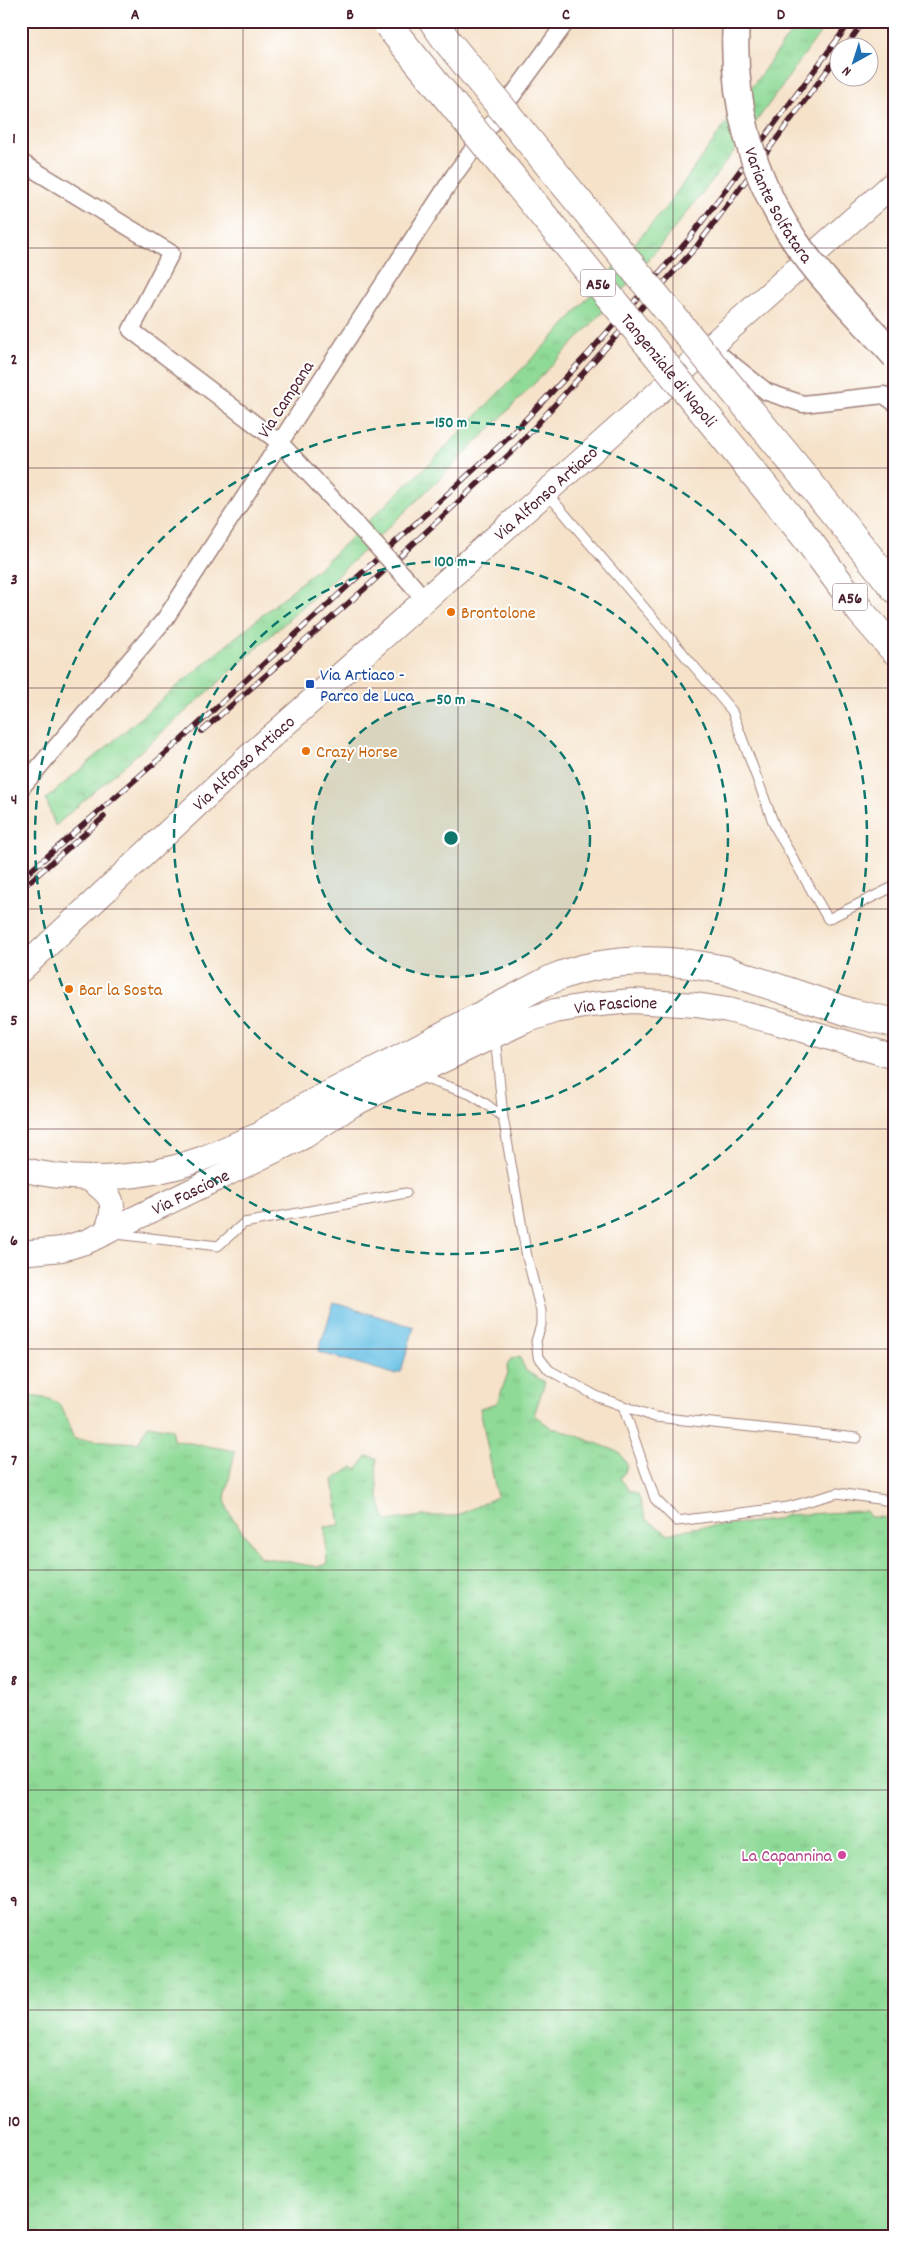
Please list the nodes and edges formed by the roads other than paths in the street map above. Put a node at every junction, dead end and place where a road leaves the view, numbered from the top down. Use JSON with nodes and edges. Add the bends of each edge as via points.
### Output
{"nodes":[{"id":1,"x":567,"y":21,"type":"edge"},
{"id":2,"x":736,"y":21,"type":"edge"},
{"id":3,"x":386,"y":23,"type":"edge"},
{"id":4,"x":439,"y":28,"type":"edge"},
{"id":5,"x":21,"y":162,"type":"edge"},
{"id":6,"x":895,"y":182,"type":"edge"},
{"id":7,"x":710,"y":347,"type":"junction"},
{"id":8,"x":895,"y":356,"type":"edge"},
{"id":9,"x":895,"y":403,"type":"edge"},
{"id":10,"x":280,"y":443,"type":"junction"},
{"id":11,"x":545,"y":492,"type":"junction"},
{"id":12,"x":895,"y":589,"type":"edge"},
{"id":13,"x":425,"y":600,"type":"junction"},
{"id":14,"x":895,"y":651,"type":"edge"},
{"id":15,"x":21,"y":788,"type":"edge"},
{"id":16,"x":895,"y":886,"type":"edge"},
{"id":17,"x":21,"y":970,"type":"edge"},
{"id":18,"x":895,"y":1023,"type":"edge"},
{"id":19,"x":495,"y":1035,"type":"junction"},
{"id":20,"x":895,"y":1057,"type":"edge"},
{"id":21,"x":414,"y":1074,"type":"junction"},
{"id":22,"x":352,"y":1106,"type":"junction"},
{"id":23,"x":503,"y":1118,"type":"junction"},
{"id":24,"x":267,"y":1131,"type":"junction"},
{"id":25,"x":21,"y":1169,"type":"edge"},
{"id":26,"x":45,"y":1175,"type":"junction"},
{"id":27,"x":89,"y":1180,"type":"junction"},
{"id":28,"x":21,"y":1182,"type":"edge"},
{"id":29,"x":406,"y":1193,"type":"dead end"},
{"id":30,"x":106,"y":1232,"type":"junction"},
{"id":31,"x":21,"y":1253,"type":"edge"},
{"id":32,"x":623,"y":1406,"type":"junction"},
{"id":33,"x":857,"y":1438,"type":"dead end"},
{"id":34,"x":891,"y":1501,"type":"dead end"}],
"edges":[{"from":1,"to":10,"type":"street","name":"Via Campana","via":[[455,174]]},
{"from":2,"to":8,"type":"main road","name":"Variante Solfatara","bridge":true,"via":[[738,98],[762,181],[795,240]]},
{"from":3,"to":14,"type":"highway","name":"Tangenziale di Napoli","number":"A56","bridge":true},
{"from":4,"to":12,"type":"highway","name":"Tangenziale di Napoli","number":"A56","bridge":true},
{"from":5,"to":10,"type":"street","via":[[171,253],[131,330]]},
{"from":6,"to":7,"type":"main road","name":"Via Alfonso Artiaco"},
{"from":7,"to":9,"type":"street","via":[[766,392],[803,404],[884,395]]},
{"from":7,"to":11,"type":"main road","name":"Via Alfonso Artiaco"},
{"from":10,"to":13,"type":"street","bridge":true},
{"from":10,"to":15,"type":"street","name":"Via Campana","via":[[165,619]]},
{"from":11,"to":13,"type":"main road","name":"Via Alfonso Artiaco"},
{"from":11,"to":16,"type":"lane","via":[[732,711],[775,827],[828,919]]},
{"from":13,"to":17,"type":"main road","name":"Via Alfonso Artiaco","via":[[246,759]]},
{"from":18,"to":24,"type":"highway","via":[[852,1013],[705,966],[659,961],[602,965],[552,980],[323,1098]]},
{"from":19,"to":20,"type":"main road","name":"Via Fascione","via":[[555,1011],[592,1004],[662,1002],[728,1010]]},
{"from":19,"to":21,"type":"main road","name":"Via Fascione"},
{"from":19,"to":23,"type":"lane"},
{"from":21,"to":22,"type":"main road","name":"Via Fascione"},
{"from":21,"to":23,"type":"lane","via":[[470,1094]]},
{"from":22,"to":24,"type":"main road","name":"Via Fascione"},
{"from":22,"to":30,"type":"main road","name":"Via Fascione","via":[[305,1136]]},
{"from":23,"to":32,"type":"lane","via":[[527,1257],[541,1311],[536,1341],[538,1356],[549,1370],[598,1397]]},
{"from":24,"to":27,"type":"main road","name":"Via Fascione","via":[[176,1166]]},
{"from":25,"to":26,"type":"main road","name":"Via Fascione"},
{"from":26,"to":27,"type":"main road","name":"Via Fascione"},
{"from":26,"to":28,"type":"main road"},
{"from":27,"to":30,"type":"main road","via":[[105,1190],[113,1204]]},
{"from":29,"to":30,"type":"lane","via":[[244,1223],[218,1246]]},
{"from":30,"to":31,"type":"main road","name":"Via Fascione","via":[[62,1249]]},
{"from":32,"to":33,"type":"lane","via":[[655,1417]]},
{"from":32,"to":34,"type":"lane","via":[[655,1498],[677,1521],[788,1507],[838,1494]]}]}
